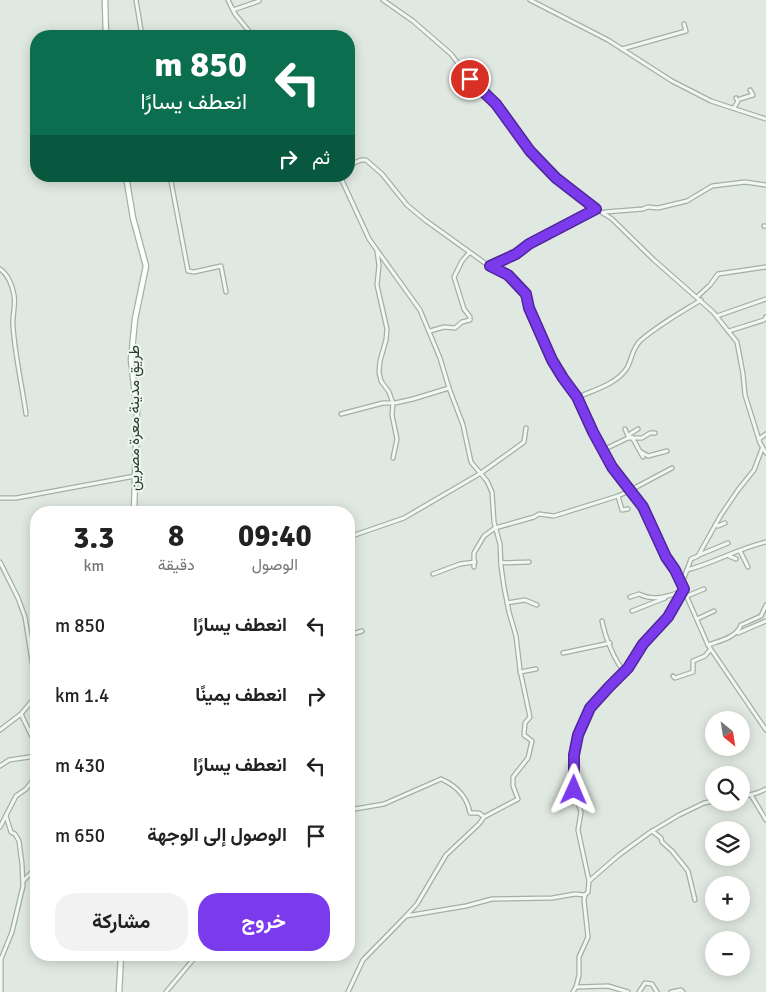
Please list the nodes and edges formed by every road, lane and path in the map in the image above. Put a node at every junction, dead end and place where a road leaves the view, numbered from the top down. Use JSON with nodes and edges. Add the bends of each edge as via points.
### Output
{"nodes":[{"id":1,"x":105,"y":0,"type":"edge"},
{"id":2,"x":136,"y":0,"type":"edge"},
{"id":3,"x":228,"y":0,"type":"edge"},
{"id":4,"x":383,"y":0,"type":"edge"},
{"id":5,"x":530,"y":0,"type":"edge"},
{"id":6,"x":259,"y":1,"type":"edge"},
{"id":7,"x":233,"y":10,"type":"junction"},
{"id":8,"x":684,"y":24,"type":"dead end"},
{"id":9,"x":106,"y":30,"type":"edge"},
{"id":10,"x":141,"y":30,"type":"edge"},
{"id":11,"x":248,"y":30,"type":"edge"},
{"id":12,"x":621,"y":49,"type":"junction"},
{"id":13,"x":750,"y":90,"type":"dead end"},
{"id":14,"x":734,"y":108,"type":"junction"},
{"id":15,"x":766,"y":119,"type":"edge"},
{"id":16,"x":355,"y":162,"type":"edge"},
{"id":17,"x":127,"y":182,"type":"edge"},
{"id":18,"x":171,"y":182,"type":"edge"},
{"id":19,"x":343,"y":182,"type":"edge"},
{"id":20,"x":766,"y":185,"type":"edge"},
{"id":21,"x":596,"y":209,"type":"junction"},
{"id":22,"x":604,"y":214,"type":"junction"},
{"id":23,"x":377,"y":251,"type":"junction"},
{"id":24,"x":469,"y":253,"type":"junction"},
{"id":25,"x":490,"y":266,"type":"junction"},
{"id":26,"x":766,"y":267,"type":"edge"},
{"id":27,"x":0,"y":269,"type":"edge"},
{"id":28,"x":226,"y":292,"type":"dead end"},
{"id":29,"x":699,"y":298,"type":"junction"},
{"id":30,"x":766,"y":299,"type":"edge"},
{"id":31,"x":717,"y":316,"type":"junction"},
{"id":32,"x":766,"y":317,"type":"edge"},
{"id":33,"x":430,"y":331,"type":"junction"},
{"id":34,"x":729,"y":331,"type":"junction"},
{"id":35,"x":449,"y":388,"type":"junction"},
{"id":36,"x":577,"y":397,"type":"junction"},
{"id":37,"x":393,"y":403,"type":"junction"},
{"id":38,"x":26,"y":414,"type":"dead end"},
{"id":39,"x":341,"y":414,"type":"dead end"},
{"id":40,"x":526,"y":428,"type":"dead end"},
{"id":41,"x":625,"y":429,"type":"dead end"},
{"id":42,"x":638,"y":429,"type":"dead end"},
{"id":43,"x":655,"y":433,"type":"dead end"},
{"id":44,"x":766,"y":434,"type":"edge"},
{"id":45,"x":629,"y":437,"type":"junction"},
{"id":46,"x":759,"y":440,"type":"junction"},
{"id":47,"x":763,"y":448,"type":"junction"},
{"id":48,"x":603,"y":450,"type":"junction"},
{"id":49,"x":640,"y":452,"type":"junction"},
{"id":50,"x":664,"y":452,"type":"dead end"},
{"id":51,"x":766,"y":453,"type":"edge"},
{"id":52,"x":643,"y":457,"type":"dead end"},
{"id":53,"x":393,"y":458,"type":"dead end"},
{"id":54,"x":672,"y":468,"type":"dead end"},
{"id":55,"x":481,"y":473,"type":"junction"},
{"id":56,"x":135,"y":476,"type":"junction"},
{"id":57,"x":629,"y":490,"type":"junction"},
{"id":58,"x":618,"y":496,"type":"junction"},
{"id":59,"x":0,"y":498,"type":"edge"},
{"id":60,"x":134,"y":506,"type":"edge"},
{"id":61,"x":628,"y":509,"type":"dead end"},
{"id":62,"x":721,"y":516,"type":"junction"},
{"id":63,"x":715,"y":525,"type":"junction"},
{"id":64,"x":495,"y":528,"type":"junction"},
{"id":65,"x":355,"y":535,"type":"edge"},
{"id":66,"x":766,"y":542,"type":"edge"},
{"id":67,"x":728,"y":544,"type":"dead end"},
{"id":68,"x":740,"y":551,"type":"junction"},
{"id":69,"x":698,"y":556,"type":"junction"},
{"id":70,"x":729,"y":556,"type":"junction"},
{"id":71,"x":736,"y":559,"type":"dead end"},
{"id":72,"x":0,"y":562,"type":"edge"},
{"id":73,"x":475,"y":562,"type":"junction"},
{"id":74,"x":500,"y":562,"type":"junction"},
{"id":75,"x":529,"y":562,"type":"dead end"},
{"id":76,"x":474,"y":567,"type":"dead end"},
{"id":77,"x":748,"y":568,"type":"dead end"},
{"id":78,"x":687,"y":570,"type":"junction"},
{"id":79,"x":433,"y":574,"type":"dead end"},
{"id":80,"x":680,"y":582,"type":"junction"},
{"id":81,"x":684,"y":589,"type":"junction"},
{"id":82,"x":704,"y":589,"type":"dead end"},
{"id":83,"x":681,"y":592,"type":"junction"},
{"id":84,"x":630,"y":596,"type":"dead end"},
{"id":85,"x":687,"y":596,"type":"junction"},
{"id":86,"x":666,"y":598,"type":"junction"},
{"id":87,"x":507,"y":602,"type":"junction"},
{"id":88,"x":766,"y":605,"type":"edge"},
{"id":89,"x":537,"y":606,"type":"dead end"},
{"id":90,"x":632,"y":611,"type":"dead end"},
{"id":91,"x":714,"y":611,"type":"dead end"},
{"id":92,"x":697,"y":619,"type":"junction"},
{"id":93,"x":602,"y":620,"type":"dead end"},
{"id":94,"x":766,"y":621,"type":"edge"},
{"id":95,"x":362,"y":631,"type":"dead end"},
{"id":96,"x":737,"y":632,"type":"junction"},
{"id":97,"x":355,"y":633,"type":"edge"},
{"id":98,"x":610,"y":643,"type":"junction"},
{"id":99,"x":708,"y":645,"type":"junction"},
{"id":100,"x":30,"y":648,"type":"edge"},
{"id":101,"x":710,"y":650,"type":"junction"},
{"id":102,"x":563,"y":652,"type":"dead end"},
{"id":103,"x":536,"y":669,"type":"dead end"},
{"id":104,"x":520,"y":672,"type":"junction"},
{"id":105,"x":624,"y":672,"type":"junction"},
{"id":106,"x":673,"y":676,"type":"dead end"},
{"id":107,"x":30,"y":703,"type":"edge"},
{"id":108,"x":21,"y":714,"type":"junction"},
{"id":109,"x":0,"y":730,"type":"edge"},
{"id":110,"x":766,"y":730,"type":"edge"},
{"id":111,"x":30,"y":732,"type":"edge"},
{"id":112,"x":30,"y":757,"type":"edge"},
{"id":113,"x":0,"y":766,"type":"edge"},
{"id":114,"x":30,"y":784,"type":"edge"},
{"id":115,"x":766,"y":789,"type":"edge"},
{"id":116,"x":751,"y":795,"type":"joint"},
{"id":117,"x":705,"y":803,"type":"edge"},
{"id":118,"x":355,"y":809,"type":"edge"},
{"id":119,"x":6,"y":816,"type":"junction"},
{"id":120,"x":484,"y":817,"type":"junction"},
{"id":121,"x":766,"y":820,"type":"edge"},
{"id":122,"x":0,"y":827,"type":"edge"},
{"id":123,"x":652,"y":831,"type":"junction"},
{"id":124,"x":30,"y":874,"type":"edge"},
{"id":125,"x":589,"y":880,"type":"junction"},
{"id":126,"x":23,"y":881,"type":"junction"},
{"id":127,"x":585,"y":894,"type":"junction"},
{"id":128,"x":695,"y":900,"type":"dead end"},
{"id":129,"x":406,"y":916,"type":"junction"},
{"id":130,"x":121,"y":961,"type":"edge"},
{"id":131,"x":192,"y":961,"type":"edge"},
{"id":132,"x":576,"y":987,"type":"junction"},
{"id":133,"x":1,"y":992,"type":"edge"},
{"id":134,"x":119,"y":992,"type":"edge"},
{"id":135,"x":166,"y":992,"type":"edge"},
{"id":136,"x":348,"y":992,"type":"edge"},
{"id":137,"x":573,"y":992,"type":"edge"},
{"id":138,"x":628,"y":992,"type":"edge"},
{"id":139,"x":638,"y":992,"type":"edge"},
{"id":140,"x":657,"y":992,"type":"edge"},
{"id":141,"x":671,"y":992,"type":"edge"},
{"id":142,"x":683,"y":992,"type":"edge"}],
"edges":[{"from":1,"to":9,"type":"main road"},
{"from":2,"to":10,"type":"street"},
{"from":3,"to":7,"type":"street"},
{"from":4,"to":21,"type":"street","via":[[451,54],[470,79],[496,104],[531,153],[556,178]]},
{"from":5,"to":12,"type":"street"},
{"from":6,"to":7,"type":"street"},
{"from":7,"to":11,"type":"street"},
{"from":8,"to":12,"type":"street","via":[[684,32]]},
{"from":12,"to":14,"type":"street","via":[[672,81]]},
{"from":13,"to":14,"type":"street","via":[[753,95],[740,98]]},
{"from":14,"to":15,"type":"street"},
{"from":16,"to":24,"type":"street","via":[[366,160],[407,205]]},
{"from":17,"to":56,"type":"main road","name":"طريق مدينة معرة مصرين","via":[[146,266],[135,319],[131,360],[137,411]]},
{"from":18,"to":28,"type":"street","via":[[188,272],[221,266]]},
{"from":19,"to":23,"type":"street"},
{"from":20,"to":22,"type":"street","via":[[745,182],[712,186],[687,201]]},
{"from":21,"to":22,"type":"street"},
{"from":21,"to":25,"type":"street"},
{"from":22,"to":29,"type":"street"},
{"from":23,"to":33,"type":"street","via":[[417,305]]},
{"from":23,"to":37,"type":"street","via":[[377,285],[387,329],[379,372],[380,381]]},
{"from":24,"to":25,"type":"street"},
{"from":24,"to":33,"type":"street","via":[[454,277],[470,320],[455,328]]},
{"from":25,"to":36,"type":"street","via":[[508,275],[524,290],[552,360]]},
{"from":26,"to":29,"type":"street","via":[[718,274]]},
{"from":27,"to":38,"type":"street","via":[[7,275],[14,294],[12,315]]},
{"from":29,"to":31,"type":"street"},
{"from":29,"to":36,"type":"street","via":[[639,342],[623,374]]},
{"from":30,"to":31,"type":"street"},
{"from":31,"to":34,"type":"street"},
{"from":32,"to":34,"type":"street"},
{"from":33,"to":35,"type":"street"},
{"from":34,"to":46,"type":"street","via":[[737,342],[745,395]]},
{"from":35,"to":37,"type":"street"},
{"from":35,"to":55,"type":"street","via":[[464,425],[469,458]]},
{"from":36,"to":48,"type":"street"},
{"from":37,"to":39,"type":"street"},
{"from":37,"to":53,"type":"street","via":[[392,415],[398,439]]},
{"from":40,"to":55,"type":"street","via":[[524,442]]},
{"from":41,"to":45,"type":"street"},
{"from":42,"to":45,"type":"street"},
{"from":43,"to":45,"type":"street","via":[[642,438]]},
{"from":44,"to":46,"type":"street"},
{"from":45,"to":48,"type":"street"},
{"from":45,"to":49,"type":"street"},
{"from":46,"to":47,"type":"street"},
{"from":47,"to":51,"type":"street"},
{"from":47,"to":62,"type":"street","via":[[754,470]]},
{"from":48,"to":57,"type":"street"},
{"from":49,"to":50,"type":"street","via":[[648,456]]},
{"from":49,"to":52,"type":"street"},
{"from":54,"to":57,"type":"street"},
{"from":55,"to":64,"type":"street","via":[[492,492]]},
{"from":55,"to":65,"type":"street","via":[[404,518]]},
{"from":56,"to":59,"type":"street","via":[[16,498]]},
{"from":56,"to":60,"type":"main road","name":"طريق مدينة معرة مصرين"},
{"from":57,"to":58,"type":"street"},
{"from":57,"to":80,"type":"street","via":[[647,514]]},
{"from":58,"to":61,"type":"street","via":[[622,510]]},
{"from":58,"to":64,"type":"street","via":[[554,516],[539,514]]},
{"from":62,"to":63,"type":"street"},
{"from":62,"to":63,"type":"street","via":[[725,523]]},
{"from":63,"to":69,"type":"street"},
{"from":64,"to":73,"type":"street","via":[[483,537],[474,553]]},
{"from":64,"to":74,"type":"street","via":[[500,544]]},
{"from":66,"to":68,"type":"street"},
{"from":67,"to":69,"type":"street"},
{"from":68,"to":70,"type":"street"},
{"from":68,"to":77,"type":"street"},
{"from":69,"to":78,"type":"street","via":[[691,560]]},
{"from":70,"to":71,"type":"street"},
{"from":70,"to":78,"type":"street"},
{"from":72,"to":100,"type":"street","via":[[25,617]]},
{"from":73,"to":76,"type":"street"},
{"from":73,"to":79,"type":"street"},
{"from":74,"to":75,"type":"street"},
{"from":74,"to":87,"type":"street"},
{"from":78,"to":80,"type":"street"},
{"from":80,"to":81,"type":"street"},
{"from":81,"to":83,"type":"street"},
{"from":81,"to":85,"type":"street"},
{"from":82,"to":85,"type":"street"},
{"from":83,"to":86,"type":"street"},
{"from":83,"to":105,"type":"street","via":[[668,617],[643,644]]},
{"from":84,"to":86,"type":"street"},
{"from":85,"to":92,"type":"street"},
{"from":86,"to":90,"type":"street"},
{"from":87,"to":89,"type":"street","via":[[525,600]]},
{"from":87,"to":104,"type":"street","via":[[516,636]]},
{"from":88,"to":96,"type":"street","via":[[761,616],[741,625]]},
{"from":91,"to":92,"type":"street"},
{"from":92,"to":99,"type":"street"},
{"from":93,"to":98,"type":"street"},
{"from":94,"to":96,"type":"street"},
{"from":95,"to":97,"type":"street"},
{"from":96,"to":99,"type":"street"},
{"from":98,"to":102,"type":"street"},
{"from":98,"to":105,"type":"street"},
{"from":99,"to":101,"type":"street"},
{"from":101,"to":106,"type":"street","via":[[693,661],[693,672]]},
{"from":101,"to":110,"type":"street"},
{"from":103,"to":104,"type":"street"},
{"from":104,"to":120,"type":"street","via":[[530,717],[525,723],[524,735],[532,741],[531,749],[514,777],[513,786],[518,799]]},
{"from":105,"to":125,"type":"street","via":[[590,708],[578,735],[574,755],[574,790],[581,812],[578,830]]},
{"from":107,"to":108,"type":"street"},
{"from":108,"to":109,"type":"street"},
{"from":108,"to":111,"type":"street"},
{"from":112,"to":113,"type":"street","via":[[9,760]]},
{"from":114,"to":119,"type":"street","via":[[16,796]]},
{"from":115,"to":116,"type":"street"},
{"from":116,"to":121,"type":"street"},
{"from":117,"to":123,"type":"street"},
{"from":118,"to":120,"type":"street","via":[[384,804],[441,779],[459,788],[470,813]]},
{"from":119,"to":122,"type":"street"},
{"from":119,"to":126,"type":"street","via":[[11,832],[19,841]]},
{"from":120,"to":129,"type":"street","via":[[446,855],[417,904]]},
{"from":123,"to":125,"type":"street"},
{"from":123,"to":128,"type":"street","via":[[686,868]]},
{"from":124,"to":126,"type":"street"},
{"from":125,"to":127,"type":"street"},
{"from":126,"to":133,"type":"street","via":[[12,932],[0,959]]},
{"from":127,"to":129,"type":"street","via":[[552,898],[492,898],[466,906]]},
{"from":127,"to":132,"type":"street","via":[[588,937],[579,957]]},
{"from":129,"to":136,"type":"street","via":[[363,960]]},
{"from":130,"to":134,"type":"main road"},
{"from":131,"to":135,"type":"street"},
{"from":132,"to":137,"type":"street"},
{"from":132,"to":138,"type":"street","via":[[612,987]]},
{"from":139,"to":140,"type":"street","via":[[644,983],[652,984]]},
{"from":141,"to":142,"type":"street"}]}
